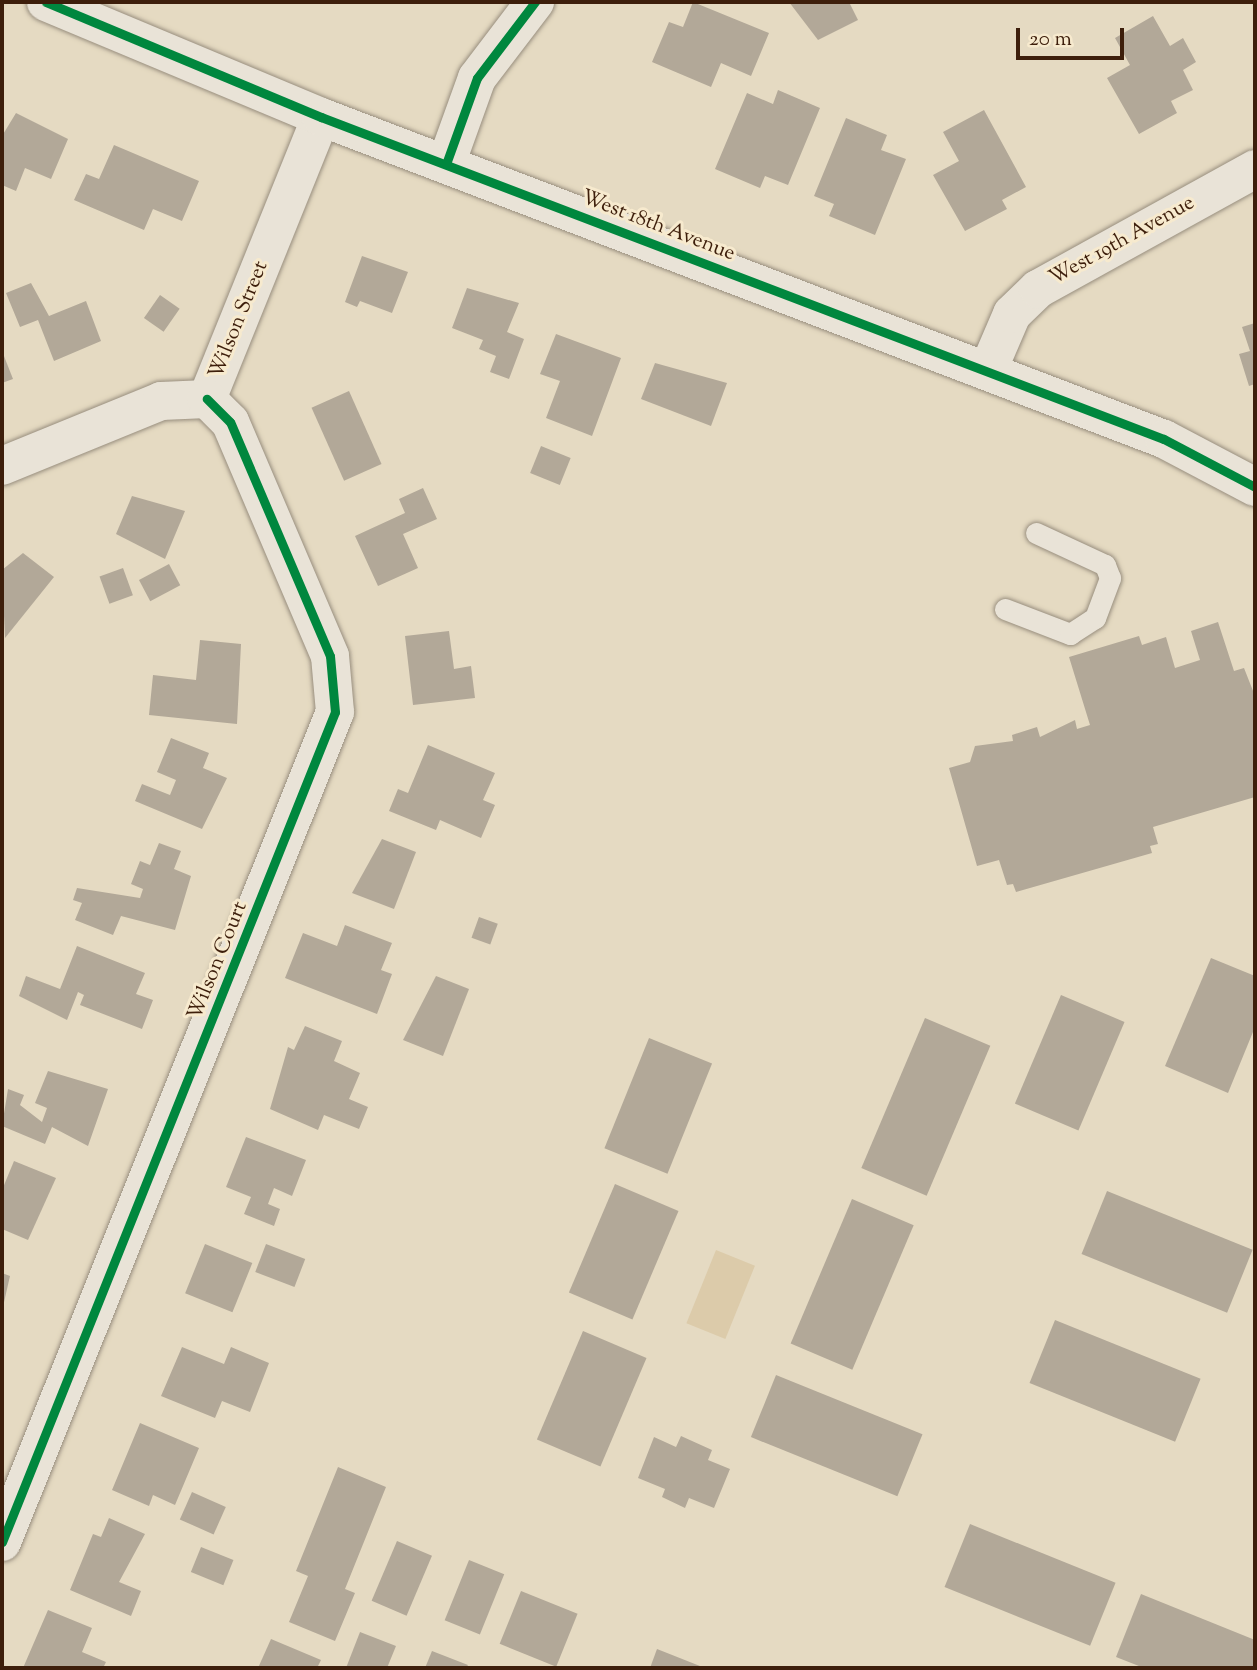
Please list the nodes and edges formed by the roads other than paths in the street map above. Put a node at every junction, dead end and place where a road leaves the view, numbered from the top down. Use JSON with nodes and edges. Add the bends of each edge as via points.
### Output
{"nodes":[{"id":1,"x":46,"y":2,"type":"edge"},
{"id":2,"x":536,"y":2,"type":"edge"},
{"id":3,"x":321,"y":117,"type":"junction"},
{"id":4,"x":446,"y":164,"type":"junction"},
{"id":5,"x":1255,"y":169,"type":"edge"},
{"id":6,"x":988,"y":370,"type":"junction"},
{"id":7,"x":207,"y":399,"type":"junction"},
{"id":8,"x":2,"y":466,"type":"edge"},
{"id":9,"x":1255,"y":487,"type":"edge"},
{"id":10,"x":1035,"y":533,"type":"dead end"},
{"id":11,"x":1005,"y":609,"type":"dead end"},
{"id":12,"x":2,"y":1542,"type":"edge"}],
"edges":[{"from":1,"to":3,"type":"street","name":"West 18th Avenue"},
{"from":2,"to":4,"type":"street","via":[[477,78]]},
{"from":3,"to":4,"type":"street","name":"West 18th Avenue"},
{"from":3,"to":7,"type":"street","name":"Wilson Street"},
{"from":4,"to":6,"type":"street","name":"West 18th Avenue"},
{"from":5,"to":6,"type":"street","name":"West 19th Avenue","via":[[1071,265],[1038,289],[1012,314]]},
{"from":6,"to":9,"type":"street","name":"West 18th Avenue","via":[[1164,439]]},
{"from":7,"to":8,"type":"street","name":"Wilson Street","via":[[162,401]]},
{"from":7,"to":12,"type":"street","name":"Wilson Court","via":[[230,422],[330,656],[335,712]]},
{"from":10,"to":11,"type":"lane","via":[[1105,565],[1110,578],[1100,607],[1088,627],[1070,634]]}]}
